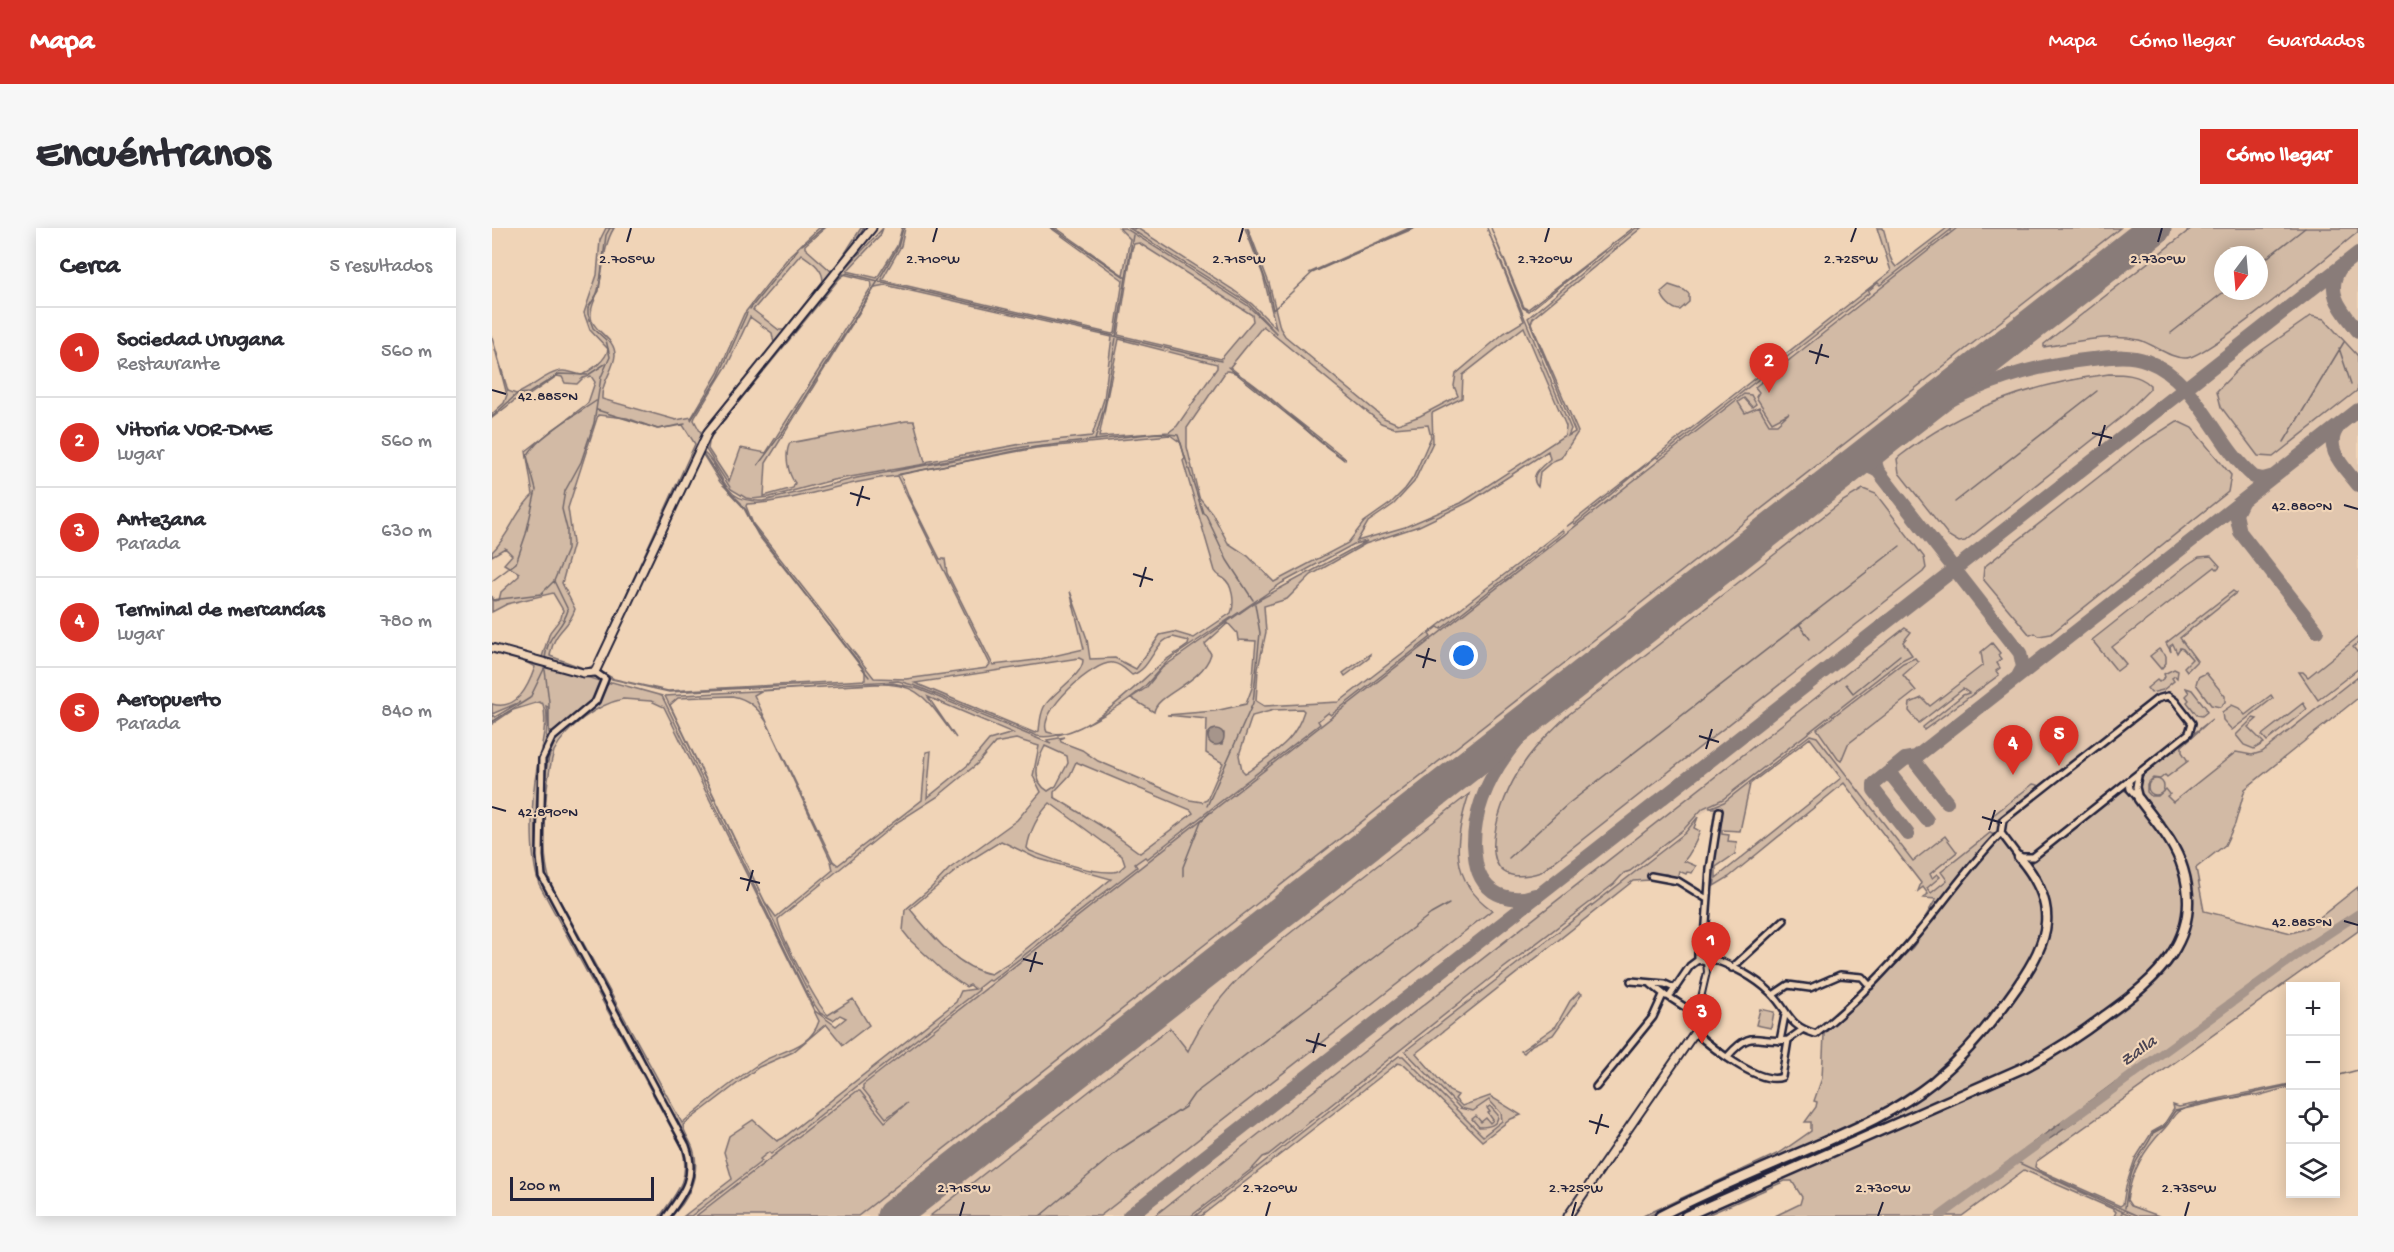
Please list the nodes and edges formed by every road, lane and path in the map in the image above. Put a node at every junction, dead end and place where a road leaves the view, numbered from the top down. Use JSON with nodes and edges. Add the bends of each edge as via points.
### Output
{"nodes":[{"id":1,"x":872,"y":228,"type":"edge"},
{"id":2,"x":492,"y":648,"type":"edge"},
{"id":3,"x":595,"y":672,"type":"junction"},
{"id":4,"x":2138,"y":776,"type":"junction"},
{"id":5,"x":2129,"y":782,"type":"junction"},
{"id":6,"x":2139,"y":799,"type":"junction"},
{"id":7,"x":1719,"y":812,"type":"dead end"},
{"id":8,"x":2001,"y":833,"type":"junction"},
{"id":9,"x":2019,"y":857,"type":"junction"},
{"id":10,"x":1651,"y":876,"type":"dead end"},
{"id":11,"x":1707,"y":898,"type":"junction"},
{"id":12,"x":1784,"y":920,"type":"dead end"},
{"id":13,"x":1704,"y":951,"type":"junction"},
{"id":14,"x":1698,"y":960,"type":"junction"},
{"id":15,"x":1708,"y":960,"type":"junction"},
{"id":16,"x":1732,"y":968,"type":"junction"},
{"id":17,"x":1631,"y":981,"type":"dead end"},
{"id":18,"x":1652,"y":984,"type":"junction"},
{"id":19,"x":1870,"y":986,"type":"junction"},
{"id":20,"x":1674,"y":988,"type":"junction"},
{"id":21,"x":1773,"y":995,"type":"junction"},
{"id":22,"x":1666,"y":996,"type":"junction"},
{"id":23,"x":1697,"y":1015,"type":"junction"},
{"id":24,"x":1785,"y":1015,"type":"junction"},
{"id":25,"x":1802,"y":1030,"type":"junction"},
{"id":26,"x":1695,"y":1032,"type":"junction"},
{"id":27,"x":1788,"y":1040,"type":"junction"},
{"id":28,"x":1780,"y":1041,"type":"junction"},
{"id":29,"x":1728,"y":1056,"type":"junction"},
{"id":30,"x":1596,"y":1087,"type":"dead end"},
{"id":31,"x":667,"y":1216,"type":"edge"},
{"id":32,"x":1568,"y":1216,"type":"edge"},
{"id":33,"x":1660,"y":1216,"type":"edge"},
{"id":34,"x":1686,"y":1216,"type":"edge"}],
"edges":[{"from":1,"to":3,"type":"street","via":[[708,432]]},
{"from":2,"to":3,"type":"street","via":[[588,674]]},
{"from":3,"to":31,"type":"street","via":[[605,679],[596,700],[552,738],[542,759],[542,876],[690,1156],[690,1180]]},
{"from":4,"to":5,"type":"street"},
{"from":4,"to":6,"type":"street"},
{"from":4,"to":8,"type":"street","via":[[2193,727],[2168,696],[2157,699],[2010,814],[2001,823]]},
{"from":5,"to":6,"type":"street"},
{"from":5,"to":9,"type":"street","via":[[2033,857]]},
{"from":6,"to":34,"type":"highway","via":[[2178,855],[2188,895],[2185,923],[2176,947],[2145,985],[2062,1046],[2025,1067]]},
{"from":7,"to":11,"type":"street"},
{"from":8,"to":9,"type":"street"},
{"from":8,"to":19,"type":"street"},
{"from":9,"to":33,"type":"highway","via":[[2044,895],[2047,920],[2043,941],[2014,991],[1963,1054],[1916,1094],[1872,1120]]},
{"from":10,"to":11,"type":"street","via":[[1678,881]]},
{"from":11,"to":13,"type":"street"},
{"from":12,"to":16,"type":"street"},
{"from":13,"to":14,"type":"street","via":[[1698,953]]},
{"from":13,"to":15,"type":"street"},
{"from":14,"to":15,"type":"street"},
{"from":14,"to":20,"type":"street"},
{"from":15,"to":16,"type":"street"},
{"from":15,"to":23,"type":"street"},
{"from":16,"to":21,"type":"street"},
{"from":17,"to":18,"type":"street"},
{"from":18,"to":20,"type":"street"},
{"from":18,"to":22,"type":"street"},
{"from":19,"to":21,"type":"street","via":[[1862,977],[1840,975],[1810,988],[1788,985]]},
{"from":19,"to":25,"type":"street","via":[[1816,1034]]},
{"from":20,"to":22,"type":"street"},
{"from":21,"to":24,"type":"street"},
{"from":22,"to":23,"type":"street"},
{"from":22,"to":30,"type":"street"},
{"from":23,"to":26,"type":"street"},
{"from":24,"to":25,"type":"street"},
{"from":24,"to":28,"type":"street"},
{"from":25,"to":27,"type":"street"},
{"from":26,"to":29,"type":"street"},
{"from":26,"to":32,"type":"street"},
{"from":27,"to":28,"type":"street"},
{"from":27,"to":29,"type":"street","via":[[1782,1077],[1776,1079],[1754,1074]]},
{"from":28,"to":29,"type":"street","via":[[1750,1038]]}]}
